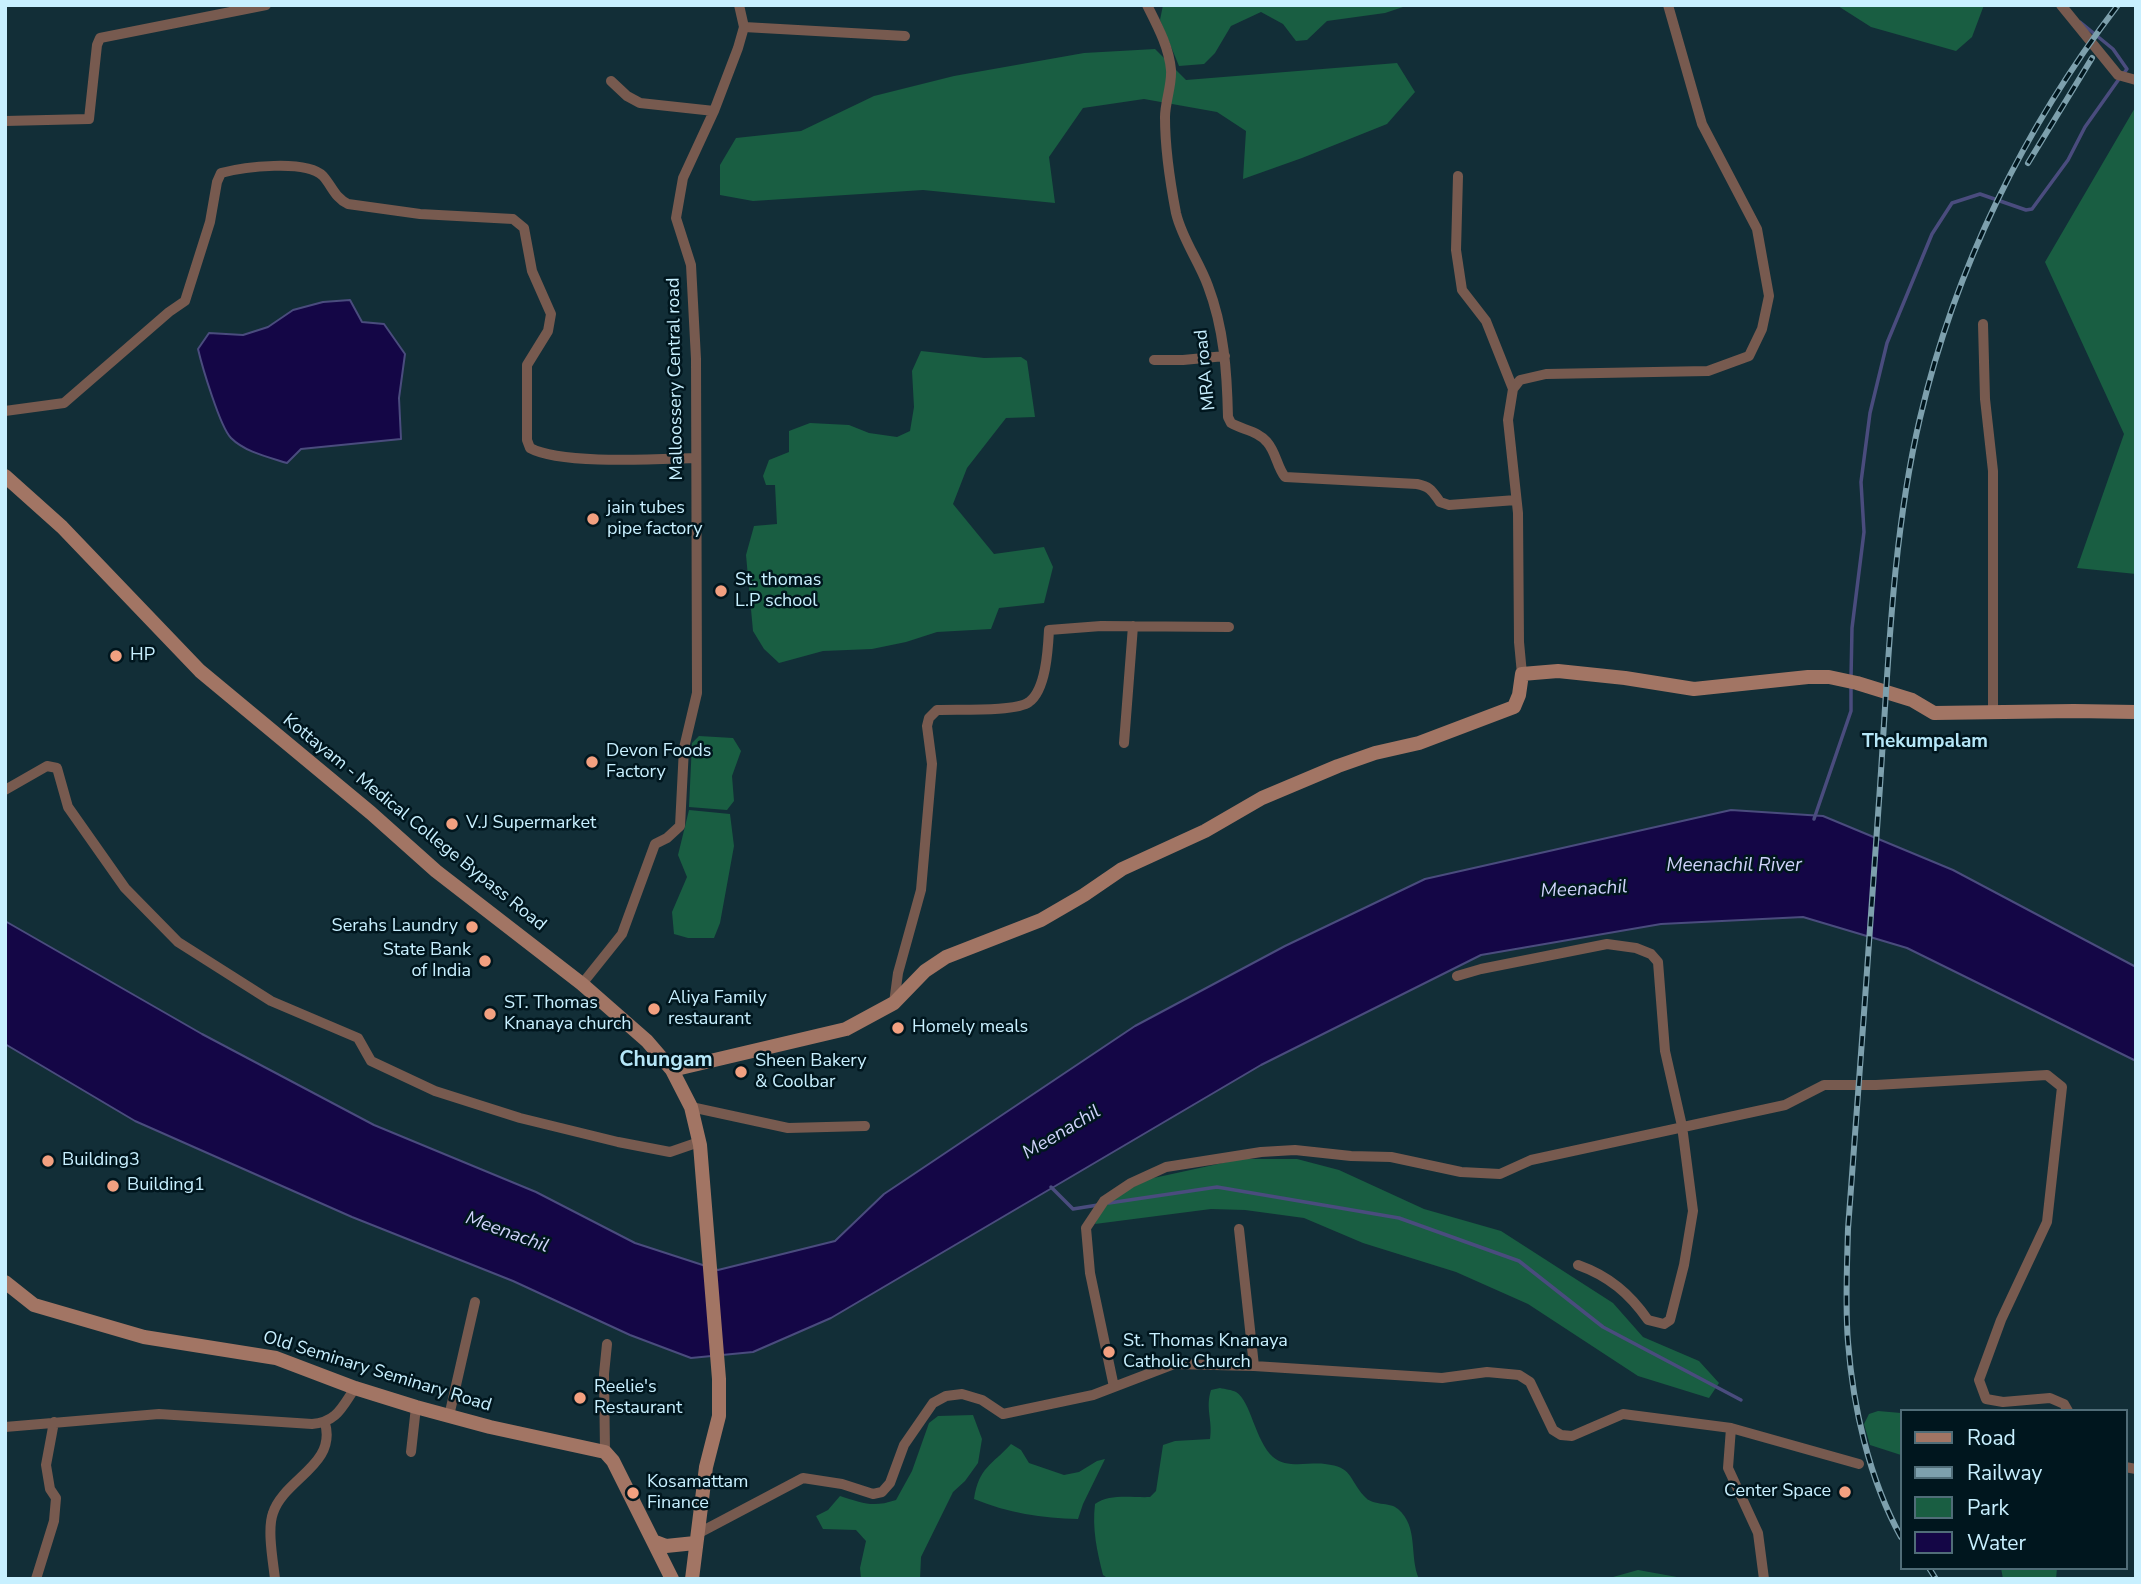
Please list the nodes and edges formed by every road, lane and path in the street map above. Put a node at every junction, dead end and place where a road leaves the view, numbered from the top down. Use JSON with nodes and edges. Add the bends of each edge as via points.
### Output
{"nodes":[{"id":1,"x":266,"y":5,"type":"edge"},
{"id":2,"x":739,"y":5,"type":"edge"},
{"id":3,"x":1147,"y":5,"type":"edge"},
{"id":4,"x":1669,"y":5,"type":"edge"},
{"id":5,"x":2061,"y":5,"type":"edge"},
{"id":6,"x":744,"y":27,"type":"junction"},
{"id":7,"x":905,"y":36,"type":"dead end"},
{"id":8,"x":2136,"y":80,"type":"edge"},
{"id":9,"x":611,"y":81,"type":"dead end"},
{"id":10,"x":714,"y":111,"type":"junction"},
{"id":11,"x":5,"y":121,"type":"edge"},
{"id":12,"x":1458,"y":176,"type":"dead end"},
{"id":13,"x":1983,"y":324,"type":"dead end"},
{"id":14,"x":1225,"y":356,"type":"junction"},
{"id":15,"x":1154,"y":360,"type":"dead end"},
{"id":16,"x":1513,"y":389,"type":"junction"},
{"id":17,"x":5,"y":411,"type":"edge"},
{"id":18,"x":696,"y":458,"type":"junction"},
{"id":19,"x":5,"y":476,"type":"edge"},
{"id":20,"x":1516,"y":500,"type":"junction"},
{"id":21,"x":1133,"y":626,"type":"junction"},
{"id":22,"x":1229,"y":627,"type":"dead end"},
{"id":23,"x":1522,"y":674,"type":"junction"},
{"id":24,"x":1993,"y":711,"type":"junction"},
{"id":25,"x":2136,"y":712,"type":"edge"},
{"id":26,"x":1124,"y":743,"type":"dead end"},
{"id":27,"x":5,"y":790,"type":"edge"},
{"id":28,"x":1457,"y":976,"type":"dead end"},
{"id":29,"x":582,"y":984,"type":"junction"},
{"id":30,"x":894,"y":1003,"type":"junction"},
{"id":31,"x":672,"y":1070,"type":"junction"},
{"id":32,"x":691,"y":1107,"type":"junction"},
{"id":33,"x":865,"y":1126,"type":"dead end"},
{"id":34,"x":1682,"y":1126,"type":"junction"},
{"id":35,"x":699,"y":1144,"type":"junction"},
{"id":36,"x":1239,"y":1229,"type":"dead end"},
{"id":37,"x":1578,"y":1265,"type":"dead end"},
{"id":38,"x":5,"y":1282,"type":"edge"},
{"id":39,"x":475,"y":1302,"type":"dead end"},
{"id":40,"x":607,"y":1344,"type":"dead end"},
{"id":41,"x":1254,"y":1366,"type":"junction"},
{"id":42,"x":1114,"y":1387,"type":"junction"},
{"id":43,"x":355,"y":1388,"type":"junction"},
{"id":44,"x":416,"y":1407,"type":"junction"},
{"id":45,"x":2067,"y":1409,"type":"edge"},
{"id":46,"x":449,"y":1416,"type":"junction"},
{"id":47,"x":54,"y":1422,"type":"junction"},
{"id":48,"x":326,"y":1423,"type":"junction"},
{"id":49,"x":5,"y":1427,"type":"edge"},
{"id":50,"x":1731,"y":1428,"type":"junction"},
{"id":51,"x":411,"y":1452,"type":"dead end"},
{"id":52,"x":605,"y":1452,"type":"junction"},
{"id":53,"x":1859,"y":1464,"type":"dead end"},
{"id":54,"x":696,"y":1538,"type":"junction"},
{"id":55,"x":653,"y":1541,"type":"junction"},
{"id":56,"x":36,"y":1579,"type":"edge"},
{"id":57,"x":275,"y":1579,"type":"edge"},
{"id":58,"x":672,"y":1579,"type":"edge"},
{"id":59,"x":692,"y":1579,"type":"edge"},
{"id":60,"x":1764,"y":1579,"type":"edge"}],
"edges":[{"from":1,"to":11,"type":"street","via":[[100,38],[89,119]]},
{"from":2,"to":6,"type":"street"},
{"from":3,"to":14,"type":"street","name":"MRA road","via":[[1165,44],[1171,71],[1165,114],[1176,213],[1207,283]]},
{"from":4,"to":16,"type":"street","via":[[1702,124],[1757,229],[1769,296],[1762,329],[1749,356],[1708,371],[1546,374],[1520,380]]},
{"from":5,"to":8,"type":"street","via":[[2118,75]]},
{"from":6,"to":7,"type":"street"},
{"from":6,"to":10,"type":"street","name":"Malloossery Central road"},
{"from":9,"to":10,"type":"street","via":[[640,103]]},
{"from":10,"to":18,"type":"street","name":"Malloossery Central road","via":[[683,178],[676,218],[691,265]]},
{"from":12,"to":16,"type":"street","via":[[1456,250],[1462,290],[1486,321]]},
{"from":13,"to":24,"type":"street","via":[[1993,471]]},
{"from":14,"to":15,"type":"street"},
{"from":14,"to":20,"type":"street","name":"MRA road","via":[[1228,417],[1231,423],[1266,440],[1285,477],[1429,486],[1440,502],[1449,505]]},
{"from":16,"to":20,"type":"street","via":[[1508,420]]},
{"from":17,"to":18,"type":"street","via":[[64,403],[185,301],[221,173],[281,166],[311,169],[322,175],[339,200],[348,204],[513,219],[523,228],[531,271],[551,314],[548,331],[527,365],[530,448],[583,458]]},
{"from":18,"to":29,"type":"street","name":"Malloossery Central road","via":[[696,693],[684,748],[680,826],[655,844],[622,934]]},
{"from":19,"to":29,"type":"main road","name":"Kottayam - Medical College Bypass Road","via":[[62,527],[200,671],[436,871]]},
{"from":20,"to":23,"type":"street"},
{"from":21,"to":22,"type":"street"},
{"from":21,"to":26,"type":"street"},
{"from":21,"to":30,"type":"street","via":[[1049,630],[1044,672],[1026,705],[937,710],[929,718],[932,764],[925,859]]},
{"from":23,"to":24,"type":"main road","via":[[1558,671],[1694,689],[1808,677],[1850,681],[1912,700],[1934,713]]},
{"from":23,"to":30,"type":"main road","via":[[1514,707],[1419,743],[1374,753],[1262,797],[1205,831],[1122,869],[1041,920],[946,957]]},
{"from":24,"to":25,"type":"main road"},
{"from":27,"to":35,"type":"street","via":[[47,766],[57,768],[68,807],[125,888],[178,942],[271,1001],[358,1038],[371,1061],[435,1091],[520,1118],[670,1152]]},
{"from":28,"to":34,"type":"street","via":[[1607,944],[1651,954],[1658,962],[1665,1051]]},
{"from":29,"to":31,"type":"main road","name":"Kottayam - Medical College Bypass Road","via":[[647,1041]]},
{"from":30,"to":31,"type":"main road","via":[[846,1029]]},
{"from":31,"to":32,"type":"main road","name":"Kottayam - Medical College Bypass Road"},
{"from":32,"to":33,"type":"street","via":[[788,1128]]},
{"from":32,"to":35,"type":"main road","name":"Kottayam - Medical College Bypass Road"},
{"from":34,"to":37,"type":"street","via":[[1693,1211],[1670,1320],[1664,1324],[1648,1320],[1634,1300],[1602,1274]]},
{"from":34,"to":42,"type":"street","via":[[1531,1160],[1500,1174],[1461,1172],[1391,1157],[1295,1150],[1166,1167],[1130,1183],[1104,1201],[1086,1228],[1090,1273]]},
{"from":34,"to":45,"type":"street","via":[[1785,1105],[1824,1085],[2048,1076],[2062,1087],[2048,1222],[2001,1320],[1979,1380],[1986,1399],[2050,1398]]},
{"from":35,"to":54,"type":"main road","name":"Kottayam - Medical College Bypass Road","via":[[719,1416]]},
{"from":36,"to":41,"type":"street"},
{"from":38,"to":43,"type":"main road","name":"Old Seminary Seminary Road","via":[[34,1305],[144,1337],[276,1358]]},
{"from":39,"to":46,"type":"street"},
{"from":40,"to":52,"type":"street"},
{"from":41,"to":42,"type":"street","via":[[1174,1364]]},
{"from":41,"to":50,"type":"street","via":[[1442,1378],[1487,1372],[1519,1375],[1530,1382],[1553,1430],[1561,1435],[1572,1436],[1623,1414]]},
{"from":42,"to":54,"type":"street","via":[[1003,1414],[982,1400],[946,1395],[933,1403],[904,1445],[882,1492],[873,1494],[803,1478]]},
{"from":43,"to":44,"type":"main road","name":"Old Seminary Seminary Road"},
{"from":43,"to":48,"type":"street"},
{"from":44,"to":46,"type":"main road","name":"Old Seminary Seminary Road"},
{"from":44,"to":51,"type":"street"},
{"from":46,"to":52,"type":"main road","name":"Old Seminary Seminary Road"},
{"from":47,"to":48,"type":"street","via":[[159,1414]]},
{"from":47,"to":49,"type":"street"},
{"from":47,"to":56,"type":"street","via":[[46,1465],[56,1498],[54,1521]]},
{"from":48,"to":57,"type":"street","via":[[318,1463],[279,1499],[272,1515]]},
{"from":50,"to":53,"type":"street"},
{"from":50,"to":60,"type":"street","via":[[1728,1468],[1758,1533]]},
{"from":52,"to":55,"type":"main road"},
{"from":54,"to":55,"type":"main road","via":[[666,1546]]},
{"from":54,"to":59,"type":"main road","name":"Kottayam - Medical College Bypass Road"},
{"from":55,"to":58,"type":"main road"}]}
